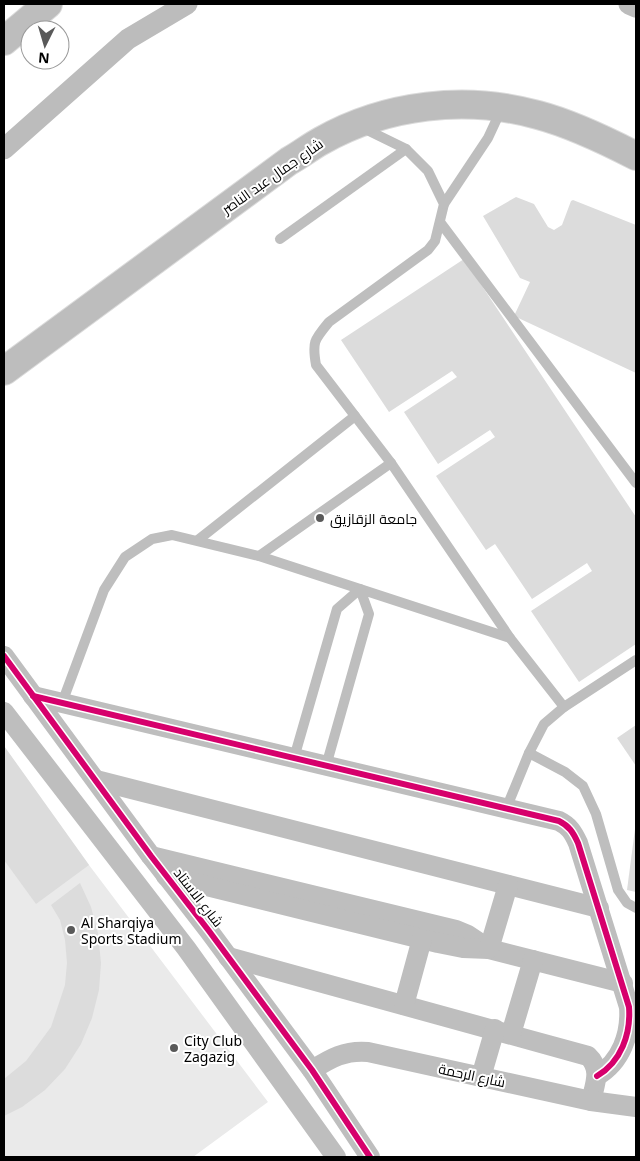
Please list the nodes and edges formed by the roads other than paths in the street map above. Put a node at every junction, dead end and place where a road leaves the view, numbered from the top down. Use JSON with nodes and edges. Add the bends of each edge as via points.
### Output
{"nodes":[{"id":1,"x":48,"y":4,"type":"edge"},
{"id":2,"x":5,"y":38,"type":"edge"},
{"id":3,"x":502,"y":107,"type":"junction"},
{"id":4,"x":356,"y":124,"type":"junction"},
{"id":5,"x":406,"y":149,"type":"junction"},
{"id":6,"x":636,"y":156,"type":"edge"},
{"id":7,"x":444,"y":204,"type":"junction"},
{"id":8,"x":440,"y":222,"type":"junction"},
{"id":9,"x":280,"y":240,"type":"dead end"},
{"id":10,"x":4,"y":371,"type":"edge"},
{"id":11,"x":355,"y":416,"type":"junction"},
{"id":12,"x":391,"y":463,"type":"junction"},
{"id":13,"x":636,"y":483,"type":"edge"},
{"id":14,"x":198,"y":540,"type":"junction"},
{"id":15,"x":260,"y":556,"type":"junction"},
{"id":16,"x":360,"y":589,"type":"junction"},
{"id":17,"x":510,"y":638,"type":"junction"},
{"id":18,"x":4,"y":656,"type":"edge"},
{"id":19,"x":636,"y":660,"type":"edge"},
{"id":20,"x":33,"y":696,"type":"junction"},
{"id":21,"x":62,"y":703,"type":"junction"},
{"id":22,"x":564,"y":707,"type":"junction"},
{"id":23,"x":4,"y":712,"type":"edge"},
{"id":24,"x":51,"y":720,"type":"junction"},
{"id":25,"x":24,"y":740,"type":"junction"},
{"id":26,"x":529,"y":753,"type":"junction"},
{"id":27,"x":294,"y":758,"type":"junction"},
{"id":28,"x":326,"y":766,"type":"junction"},
{"id":29,"x":96,"y":780,"type":"junction"},
{"id":30,"x":506,"y":809,"type":"junction"},
{"id":31,"x":151,"y":856,"type":"junction"},
{"id":32,"x":166,"y":876,"type":"junction"},
{"id":33,"x":508,"y":885,"type":"junction"},
{"id":34,"x":599,"y":908,"type":"junction"},
{"id":35,"x":636,"y":908,"type":"edge"},
{"id":36,"x":209,"y":931,"type":"junction"},
{"id":37,"x":422,"y":939,"type":"junction"},
{"id":38,"x":186,"y":948,"type":"junction"},
{"id":39,"x":490,"y":949,"type":"junction"},
{"id":40,"x":228,"y":957,"type":"junction"},
{"id":41,"x":532,"y":960,"type":"junction"},
{"id":42,"x":623,"y":983,"type":"junction"},
{"id":43,"x":404,"y":1005,"type":"junction"},
{"id":44,"x":503,"y":1032,"type":"junction"},
{"id":45,"x":312,"y":1070,"type":"junction"},
{"id":46,"x":597,"y":1076,"type":"junction"},
{"id":47,"x":481,"y":1077,"type":"junction"},
{"id":48,"x":591,"y":1101,"type":"junction"},
{"id":49,"x":636,"y":1107,"type":"edge"},
{"id":50,"x":336,"y":1157,"type":"edge"},
{"id":51,"x":370,"y":1157,"type":"edge"}],
"edges":[{"from":1,"to":2,"type":"highway"},
{"from":3,"to":4,"type":"highway","name":"شارع جمال عبد الناصر","via":[[428,106]]},
{"from":3,"to":6,"type":"highway","name":"شارع جمال عبد الناصر","via":[[539,115]]},
{"from":3,"to":7,"type":"lane","via":[[488,138]]},
{"from":4,"to":5,"type":"lane"},
{"from":4,"to":10,"type":"highway","name":"شارع جمال عبد الناصر","via":[[289,162]]},
{"from":5,"to":7,"type":"lane","via":[[428,171]]},
{"from":5,"to":9,"type":"lane"},
{"from":7,"to":8,"type":"lane"},
{"from":8,"to":11,"type":"lane","via":[[436,241],[428,250],[329,322],[313,347],[316,365]]},
{"from":8,"to":13,"type":"lane"},
{"from":11,"to":12,"type":"lane"},
{"from":11,"to":14,"type":"lane"},
{"from":12,"to":15,"type":"lane"},
{"from":12,"to":17,"type":"lane"},
{"from":14,"to":15,"type":"lane"},
{"from":14,"to":21,"type":"lane","via":[[172,535],[152,538],[125,557],[104,590]]},
{"from":15,"to":16,"type":"lane"},
{"from":16,"to":17,"type":"lane"},
{"from":16,"to":27,"type":"lane","via":[[337,609]]},
{"from":16,"to":28,"type":"lane","via":[[369,614]]},
{"from":17,"to":22,"type":"lane"},
{"from":18,"to":20,"type":"street","name":"شارع الاستاد"},
{"from":19,"to":22,"type":"lane"},
{"from":20,"to":21,"type":"street"},
{"from":20,"to":24,"type":"street","name":"شارع الاستاد"},
{"from":21,"to":27,"type":"street"},
{"from":22,"to":26,"type":"lane","via":[[544,724]]},
{"from":23,"to":25,"type":"street"},
{"from":24,"to":25,"type":"street"},
{"from":24,"to":29,"type":"street","name":"شارع الاستاد"},
{"from":25,"to":38,"type":"street"},
{"from":26,"to":30,"type":"lane"},
{"from":26,"to":35,"type":"lane","via":[[566,772],[583,786],[596,814],[618,890],[627,903]]},
{"from":27,"to":28,"type":"street"},
{"from":28,"to":30,"type":"street"},
{"from":29,"to":31,"type":"street","name":"شارع الاستاد"},
{"from":29,"to":33,"type":"street"},
{"from":30,"to":34,"type":"street","via":[[558,821],[570,829],[578,843]]},
{"from":31,"to":32,"type":"street","name":"شارع الاستاد"},
{"from":31,"to":39,"type":"street","via":[[456,930]]},
{"from":32,"to":36,"type":"street","name":"شارع الاستاد"},
{"from":32,"to":37,"type":"street"},
{"from":33,"to":34,"type":"street"},
{"from":33,"to":39,"type":"street"},
{"from":34,"to":42,"type":"street"},
{"from":36,"to":38,"type":"street"},
{"from":36,"to":40,"type":"street","name":"شارع الاستاد"},
{"from":37,"to":39,"type":"street","via":[[451,946]]},
{"from":37,"to":43,"type":"street"},
{"from":38,"to":50,"type":"street"},
{"from":39,"to":41,"type":"street"},
{"from":40,"to":43,"type":"street"},
{"from":40,"to":45,"type":"street","name":"شارع الاستاد"},
{"from":41,"to":42,"type":"street"},
{"from":41,"to":44,"type":"street"},
{"from":42,"to":46,"type":"street","via":[[630,1015],[622,1051],[612,1066]]},
{"from":43,"to":44,"type":"street"},
{"from":44,"to":46,"type":"street","via":[[588,1056],[594,1061]]},
{"from":44,"to":47,"type":"street"},
{"from":45,"to":47,"type":"street","name":"شارع الرحمة","via":[[330,1058],[349,1052],[368,1052]]},
{"from":45,"to":51,"type":"street","name":"شارع الاستاد"},
{"from":46,"to":48,"type":"street"},
{"from":47,"to":48,"type":"street","name":"شارع الرحمة"},
{"from":48,"to":49,"type":"street","name":"شارع الرحمة"}]}
